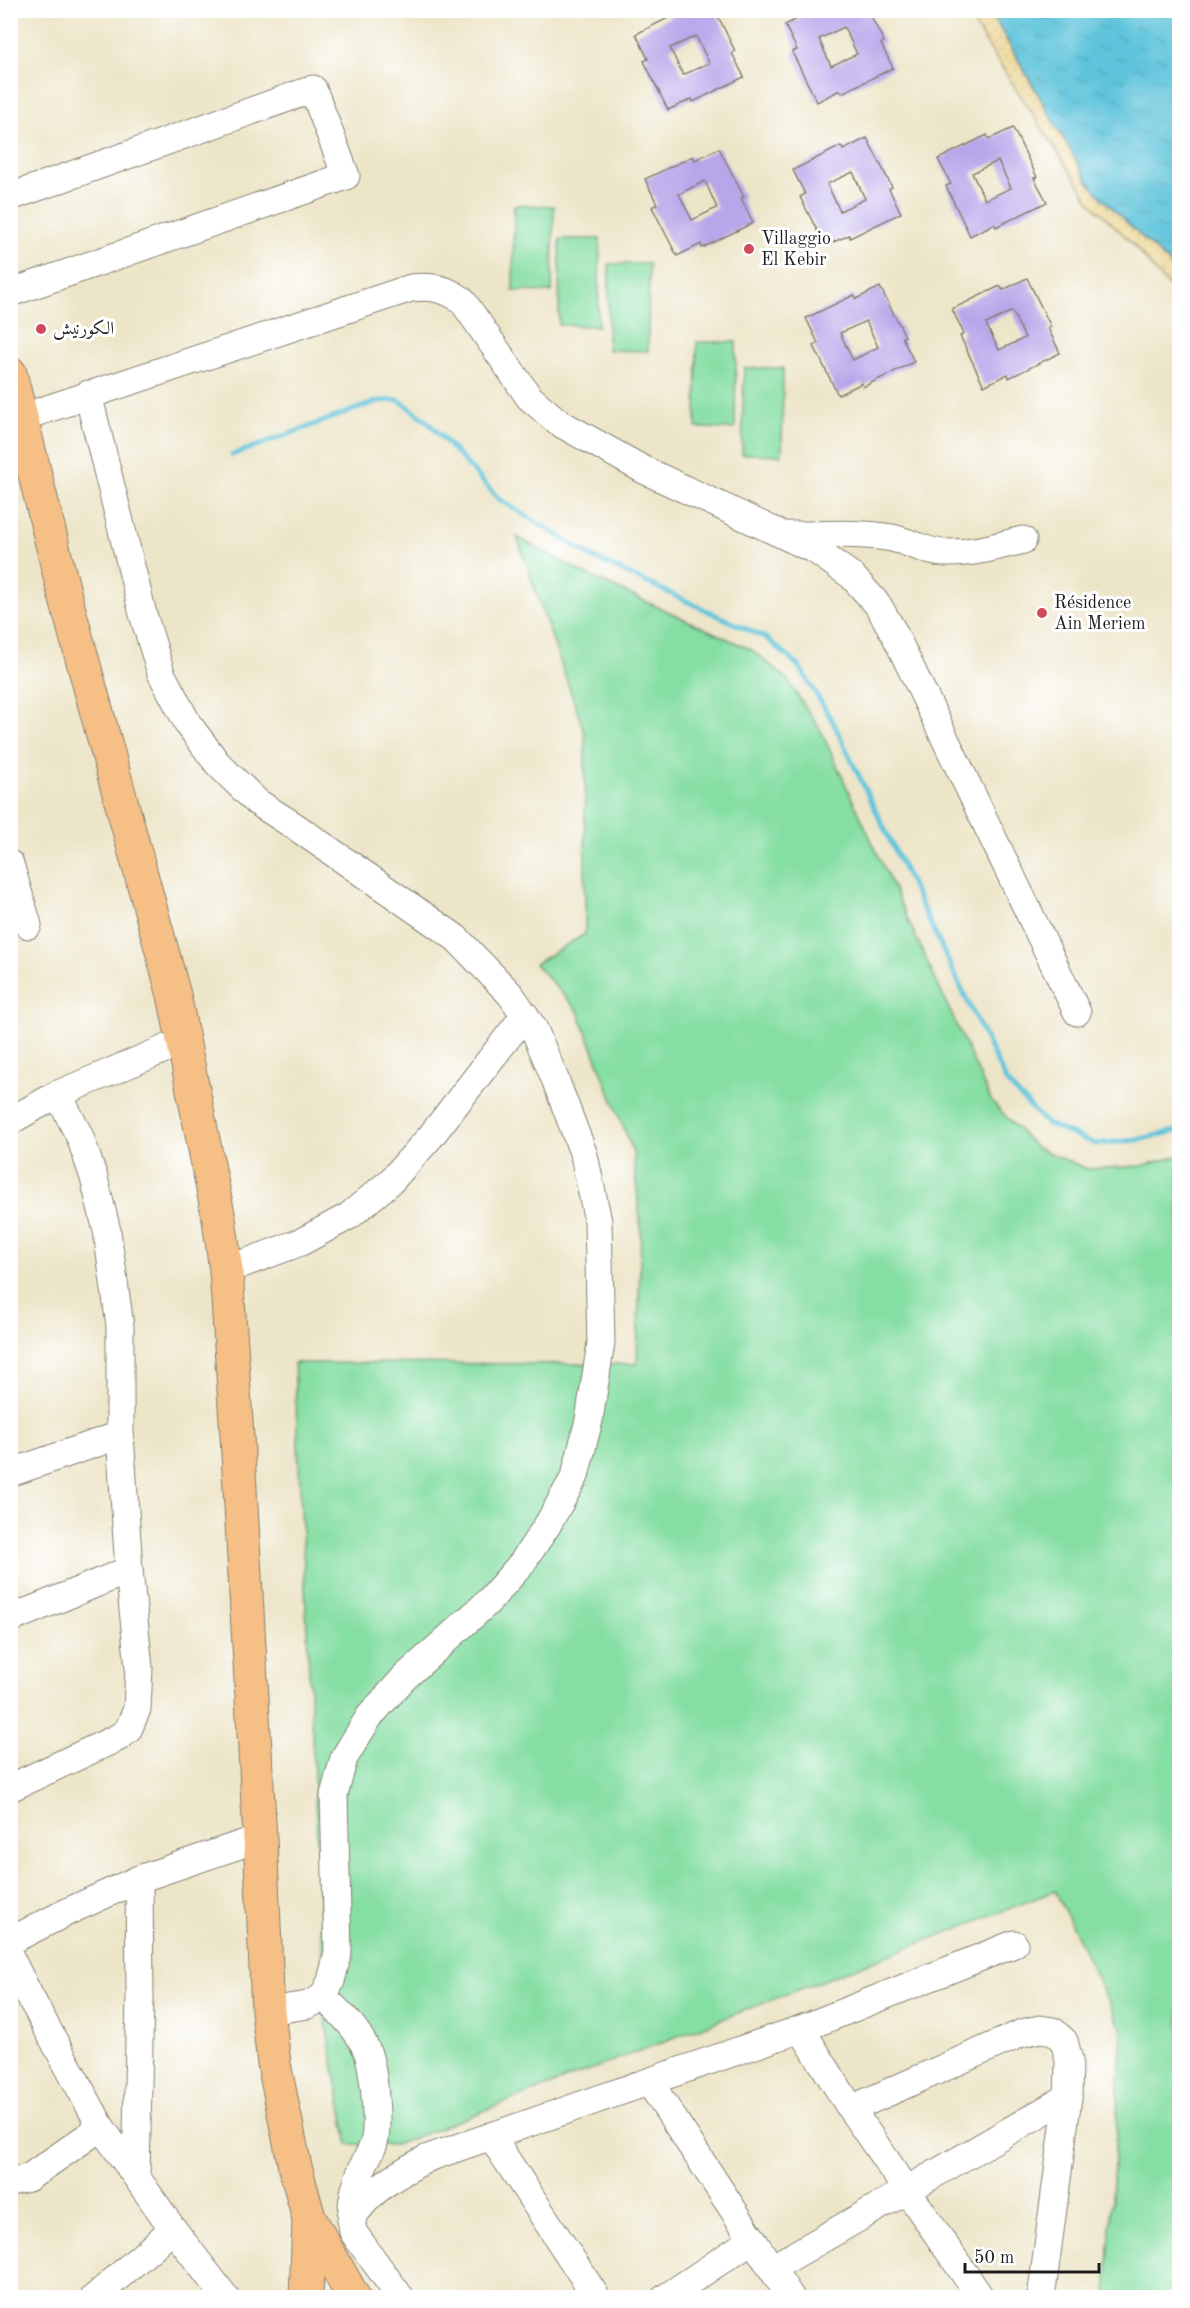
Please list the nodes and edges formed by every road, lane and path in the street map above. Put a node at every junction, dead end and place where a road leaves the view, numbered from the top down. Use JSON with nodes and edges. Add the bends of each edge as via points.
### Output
{"nodes":[{"id":1,"x":10,"y":197,"type":"edge"},
{"id":2,"x":10,"y":293,"type":"edge"},
{"id":3,"x":10,"y":373,"type":"edge"},
{"id":4,"x":88,"y":394,"type":"junction"},
{"id":5,"x":20,"y":418,"type":"junction"},
{"id":6,"x":783,"y":536,"type":"junction"},
{"id":7,"x":1023,"y":540,"type":"dead end"},
{"id":8,"x":10,"y":864,"type":"edge"},
{"id":9,"x":28,"y":925,"type":"dead end"},
{"id":10,"x":1077,"y":1012,"type":"dead end"},
{"id":11,"x":525,"y":1015,"type":"junction"},
{"id":12,"x":183,"y":1041,"type":"junction"},
{"id":13,"x":58,"y":1094,"type":"junction"},
{"id":14,"x":10,"y":1121,"type":"edge"},
{"id":15,"x":226,"y":1270,"type":"junction"},
{"id":16,"x":120,"y":1435,"type":"junction"},
{"id":17,"x":10,"y":1473,"type":"edge"},
{"id":18,"x":129,"y":1570,"type":"junction"},
{"id":19,"x":10,"y":1619,"type":"edge"},
{"id":20,"x":10,"y":1788,"type":"edge"},
{"id":21,"x":260,"y":1838,"type":"junction"},
{"id":22,"x":139,"y":1879,"type":"junction"},
{"id":23,"x":10,"y":1941,"type":"edge"},
{"id":24,"x":1014,"y":1944,"type":"dead end"},
{"id":25,"x":10,"y":1957,"type":"edge"},
{"id":26,"x":323,"y":1997,"type":"junction"},
{"id":27,"x":268,"y":2011,"type":"junction"},
{"id":28,"x":801,"y":2030,"type":"junction"},
{"id":29,"x":650,"y":2083,"type":"junction"},
{"id":30,"x":1068,"y":2097,"type":"junction"},
{"id":31,"x":851,"y":2109,"type":"junction"},
{"id":32,"x":101,"y":2127,"type":"junction"},
{"id":33,"x":491,"y":2136,"type":"junction"},
{"id":34,"x":136,"y":2176,"type":"junction"},
{"id":35,"x":10,"y":2182,"type":"edge"},
{"id":36,"x":907,"y":2188,"type":"junction"},
{"id":37,"x":309,"y":2218,"type":"junction"},
{"id":38,"x":351,"y":2220,"type":"junction"},
{"id":39,"x":173,"y":2229,"type":"junction"},
{"id":40,"x":753,"y":2239,"type":"junction"},
{"id":41,"x":772,"y":2268,"type":"junction"},
{"id":42,"x":94,"y":2298,"type":"edge"},
{"id":43,"x":226,"y":2298,"type":"edge"},
{"id":44,"x":306,"y":2298,"type":"edge"},
{"id":45,"x":354,"y":2298,"type":"edge"},
{"id":46,"x":401,"y":2298,"type":"edge"},
{"id":47,"x":597,"y":2298,"type":"edge"},
{"id":48,"x":665,"y":2298,"type":"edge"},
{"id":49,"x":791,"y":2298,"type":"edge"},
{"id":50,"x":981,"y":2298,"type":"edge"},
{"id":51,"x":1041,"y":2298,"type":"edge"}],
"edges":[{"from":1,"to":2,"type":"street","via":[[314,89],[346,176]]},
{"from":3,"to":5,"type":"main road"},
{"from":4,"to":5,"type":"street"},
{"from":4,"to":6,"type":"street","via":[[411,288],[440,287],[462,300],[529,397],[558,422],[644,470]]},
{"from":4,"to":11,"type":"street","via":[[146,624],[161,673],[188,724],[256,802],[456,938]]},
{"from":5,"to":12,"type":"main road"},
{"from":6,"to":7,"type":"street","via":[[891,538],[943,554],[978,551]]},
{"from":6,"to":10,"type":"street","via":[[815,550],[852,576],[878,605]]},
{"from":8,"to":9,"type":"street"},
{"from":11,"to":15,"type":"street","via":[[390,1182],[349,1216],[302,1242]]},
{"from":11,"to":26,"type":"street","via":[[584,1155],[598,1221],[601,1343],[589,1420],[575,1476],[522,1563],[488,1602],[404,1678],[369,1718],[344,1758],[334,1795],[338,1953]]},
{"from":12,"to":13,"type":"street"},
{"from":12,"to":15,"type":"main road"},
{"from":13,"to":14,"type":"street"},
{"from":13,"to":16,"type":"street","via":[[80,1137],[107,1232],[120,1326]]},
{"from":15,"to":21,"type":"main road"},
{"from":16,"to":17,"type":"street"},
{"from":16,"to":18,"type":"street"},
{"from":18,"to":19,"type":"street"},
{"from":18,"to":20,"type":"street","via":[[139,1668],[137,1708],[128,1730],[112,1742]]},
{"from":21,"to":22,"type":"street"},
{"from":21,"to":27,"type":"main road"},
{"from":22,"to":23,"type":"street"},
{"from":22,"to":34,"type":"street"},
{"from":24,"to":28,"type":"street"},
{"from":25,"to":32,"type":"street"},
{"from":26,"to":27,"type":"street","via":[[308,2005]]},
{"from":26,"to":38,"type":"street","via":[[347,2018],[367,2052],[374,2090],[374,2144],[354,2192]]},
{"from":27,"to":37,"type":"main road","via":[[283,2116]]},
{"from":28,"to":29,"type":"street"},
{"from":28,"to":31,"type":"street"},
{"from":29,"to":33,"type":"street"},
{"from":29,"to":40,"type":"street"},
{"from":30,"to":31,"type":"street","via":[[1064,2041],[1053,2031],[1040,2029]]},
{"from":30,"to":36,"type":"street"},
{"from":30,"to":51,"type":"street"},
{"from":31,"to":36,"type":"street"},
{"from":32,"to":34,"type":"street"},
{"from":32,"to":35,"type":"street","via":[[28,2178]]},
{"from":33,"to":38,"type":"street","via":[[428,2158],[404,2171],[380,2187]]},
{"from":33,"to":47,"type":"street"},
{"from":34,"to":39,"type":"street"},
{"from":36,"to":41,"type":"street"},
{"from":36,"to":50,"type":"street"},
{"from":37,"to":44,"type":"main road"},
{"from":37,"to":45,"type":"main road"},
{"from":38,"to":46,"type":"street","via":[[353,2232]]},
{"from":39,"to":42,"type":"street"},
{"from":39,"to":43,"type":"street"},
{"from":40,"to":41,"type":"street"},
{"from":40,"to":48,"type":"street"},
{"from":41,"to":49,"type":"street"}]}
